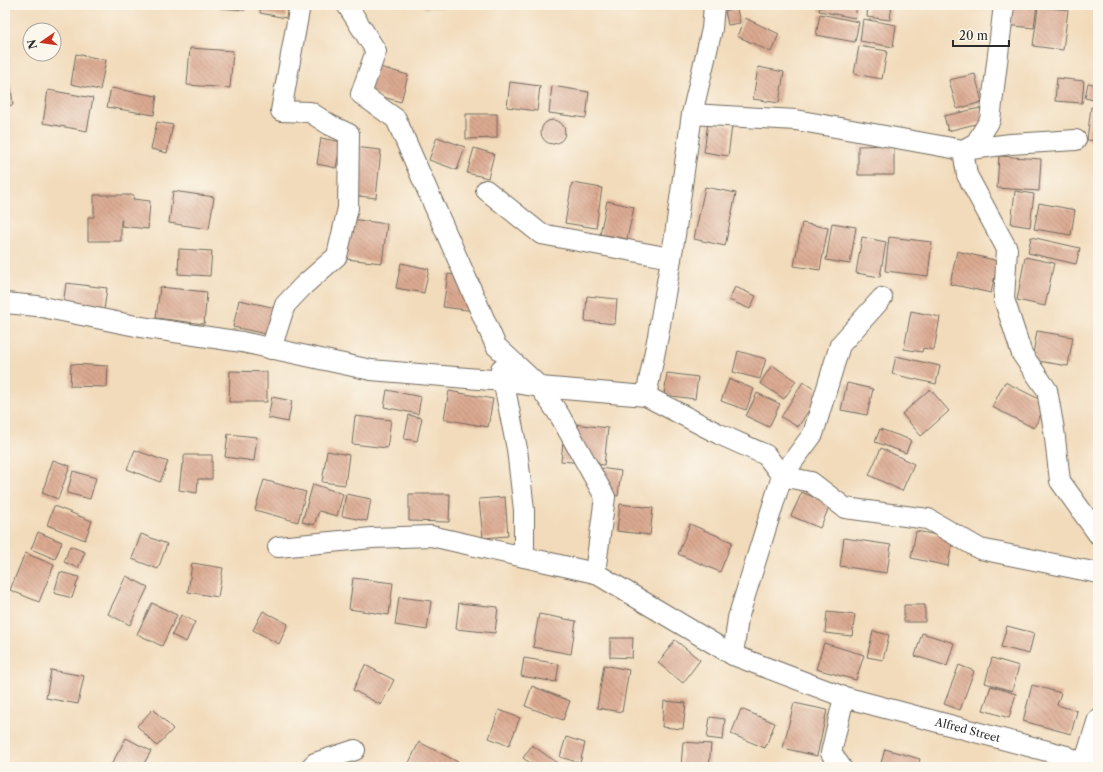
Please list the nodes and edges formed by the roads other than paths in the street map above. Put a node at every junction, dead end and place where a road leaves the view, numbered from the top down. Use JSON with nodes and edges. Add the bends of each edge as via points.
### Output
{"nodes":[{"id":1,"x":300,"y":5,"type":"edge"},
{"id":2,"x":347,"y":5,"type":"edge"},
{"id":3,"x":714,"y":5,"type":"edge"},
{"id":4,"x":1004,"y":5,"type":"edge"},
{"id":5,"x":692,"y":114,"type":"junction"},
{"id":6,"x":1076,"y":140,"type":"dead end"},
{"id":7,"x":963,"y":150,"type":"junction"},
{"id":8,"x":486,"y":190,"type":"dead end"},
{"id":9,"x":671,"y":258,"type":"junction"},
{"id":10,"x":882,"y":298,"type":"dead end"},
{"id":11,"x":5,"y":303,"type":"edge"},
{"id":12,"x":496,"y":346,"type":"junction"},
{"id":13,"x":272,"y":349,"type":"junction"},
{"id":14,"x":503,"y":381,"type":"junction"},
{"id":15,"x":540,"y":387,"type":"junction"},
{"id":16,"x":646,"y":396,"type":"junction"},
{"id":17,"x":782,"y":476,"type":"junction"},
{"id":18,"x":1098,"y":534,"type":"edge"},
{"id":19,"x":278,"y":547,"type":"dead end"},
{"id":20,"x":524,"y":557,"type":"junction"},
{"id":21,"x":1098,"y":572,"type":"edge"},
{"id":22,"x":595,"y":573,"type":"junction"},
{"id":23,"x":733,"y":654,"type":"junction"},
{"id":24,"x":844,"y":697,"type":"junction"},
{"id":25,"x":1098,"y":719,"type":"edge"},
{"id":26,"x":355,"y":750,"type":"dead end"},
{"id":27,"x":1085,"y":766,"type":"edge"},
{"id":28,"x":311,"y":767,"type":"edge"},
{"id":29,"x":841,"y":767,"type":"edge"}],
"edges":[{"from":1,"to":13,"type":"street","via":[[281,111],[310,112],[348,134],[348,208],[336,256],[285,305]]},
{"from":2,"to":12,"type":"street","via":[[376,51],[361,94],[396,119]]},
{"from":3,"to":5,"type":"street","via":[[712,29]]},
{"from":4,"to":7,"type":"street","via":[[990,120],[976,143]]},
{"from":5,"to":7,"type":"street","via":[[796,120]]},
{"from":5,"to":9,"type":"street"},
{"from":6,"to":7,"type":"street"},
{"from":7,"to":18,"type":"street","via":[[967,174],[1007,249],[1004,299],[1022,354],[1047,390],[1060,482]]},
{"from":8,"to":9,"type":"street","via":[[541,234]]},
{"from":9,"to":16,"type":"street"},
{"from":10,"to":17,"type":"street","via":[[840,345],[813,434]]},
{"from":11,"to":13,"type":"street","via":[[37,306]]},
{"from":12,"to":14,"type":"street"},
{"from":12,"to":15,"type":"street"},
{"from":13,"to":14,"type":"street","via":[[371,370]]},
{"from":14,"to":15,"type":"street"},
{"from":14,"to":20,"type":"street","via":[[517,449],[524,510]]},
{"from":15,"to":16,"type":"street"},
{"from":15,"to":22,"type":"street","via":[[560,416],[605,497]]},
{"from":16,"to":17,"type":"street","via":[[766,455]]},
{"from":17,"to":21,"type":"street","via":[[811,482],[845,508],[928,520],[980,549]]},
{"from":17,"to":23,"type":"street","via":[[738,618]]},
{"from":19,"to":20,"type":"street","name":"Alfred Street","via":[[372,538],[431,536]]},
{"from":20,"to":22,"type":"street","name":"Alfred Street"},
{"from":22,"to":23,"type":"street","name":"Alfred Street"},
{"from":23,"to":24,"type":"street","name":"Alfred Street"},
{"from":24,"to":27,"type":"street","name":"Alfred Street","via":[[1066,756]]},
{"from":24,"to":29,"type":"street","via":[[831,753]]},
{"from":25,"to":27,"type":"street"},
{"from":26,"to":28,"type":"street","via":[[315,763]]}]}
